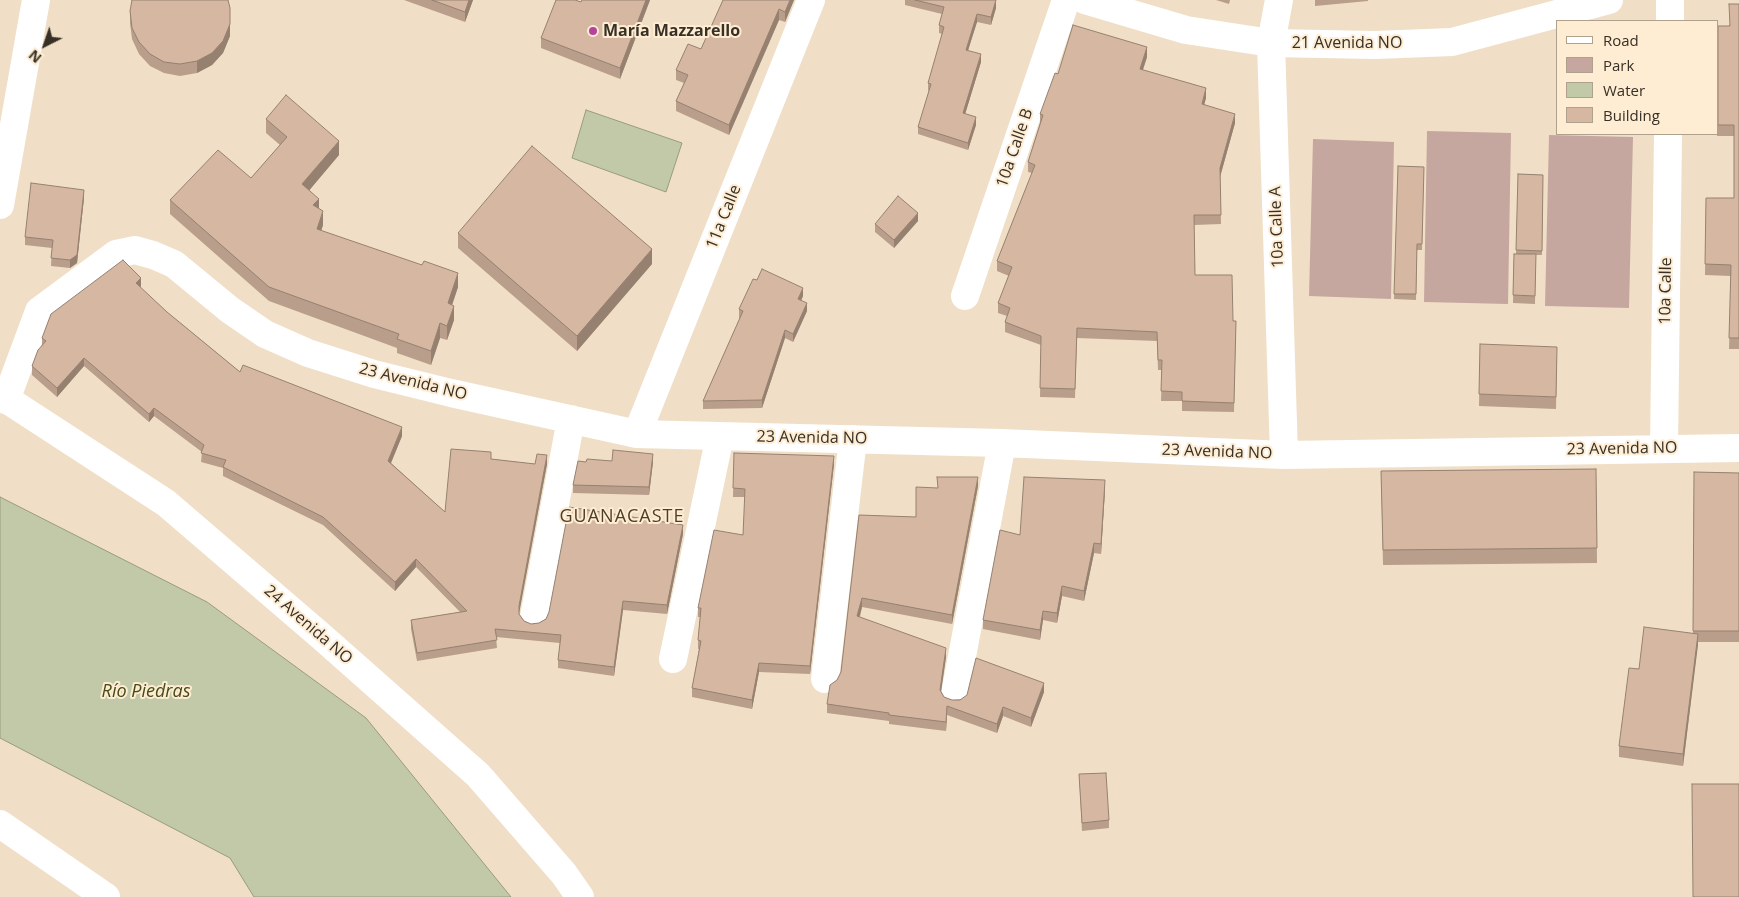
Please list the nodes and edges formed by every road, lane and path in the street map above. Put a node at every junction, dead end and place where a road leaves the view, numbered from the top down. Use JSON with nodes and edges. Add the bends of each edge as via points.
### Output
{"nodes":[{"id":1,"x":36,"y":0,"type":"edge"},
{"id":2,"x":811,"y":0,"type":"edge"},
{"id":3,"x":1066,"y":0,"type":"edge"},
{"id":4,"x":1085,"y":0,"type":"edge"},
{"id":5,"x":1279,"y":0,"type":"edge"},
{"id":6,"x":1609,"y":0,"type":"edge"},
{"id":7,"x":1670,"y":0,"type":"edge"},
{"id":8,"x":1670,"y":20,"type":"edge"},
{"id":9,"x":1271,"y":43,"type":"junction"},
{"id":10,"x":1668,"y":135,"type":"edge"},
{"id":11,"x":0,"y":205,"type":"edge"},
{"id":12,"x":965,"y":296,"type":"dead end"},
{"id":13,"x":3,"y":397,"type":"edge"},
{"id":14,"x":571,"y":419,"type":"junction"},
{"id":15,"x":637,"y":434,"type":"junction"},
{"id":16,"x":720,"y":436,"type":"junction"},
{"id":17,"x":853,"y":439,"type":"junction"},
{"id":18,"x":1002,"y":443,"type":"junction"},
{"id":19,"x":1664,"y":448,"type":"junction"},
{"id":20,"x":1739,"y":448,"type":"edge"},
{"id":21,"x":1284,"y":455,"type":"junction"},
{"id":22,"x":534,"y":617,"type":"dead end"},
{"id":23,"x":673,"y":659,"type":"dead end"},
{"id":24,"x":825,"y":679,"type":"dead end"},
{"id":25,"x":956,"y":694,"type":"dead end"},
{"id":26,"x":0,"y":824,"type":"edge"},
{"id":27,"x":106,"y":897,"type":"edge"},
{"id":28,"x":580,"y":897,"type":"edge"}],
"edges":[{"from":1,"to":11,"type":"street"},
{"from":2,"to":15,"type":"street","name":"11a Calle"},
{"from":3,"to":12,"type":"street","name":"10a Calle B"},
{"from":4,"to":9,"type":"street","name":"21 Avenida NO","via":[[1186,30]]},
{"from":5,"to":9,"type":"street","name":"10a Calle A"},
{"from":6,"to":9,"type":"street","name":"21 Avenida NO","via":[[1452,42],[1375,45]]},
{"from":7,"to":8,"type":"street"},
{"from":9,"to":21,"type":"street","name":"10a Calle A"},
{"from":10,"to":19,"type":"street","name":"10a Calle"},
{"from":13,"to":14,"type":"street","name":"23 Avenida NO","via":[[39,311],[116,254],[135,250],[174,264],[265,334],[308,354],[432,388]]},
{"from":13,"to":28,"type":"street","name":"24 Avenida NO","via":[[166,503],[322,637],[478,775]]},
{"from":14,"to":15,"type":"street","name":"23 Avenida NO"},
{"from":14,"to":22,"type":"street"},
{"from":15,"to":16,"type":"street","name":"23 Avenida NO"},
{"from":16,"to":17,"type":"street","name":"23 Avenida NO"},
{"from":16,"to":23,"type":"street"},
{"from":17,"to":18,"type":"street","name":"23 Avenida NO"},
{"from":17,"to":24,"type":"street"},
{"from":18,"to":21,"type":"street","name":"23 Avenida NO"},
{"from":18,"to":25,"type":"street"},
{"from":19,"to":20,"type":"street","name":"23 Avenida NO"},
{"from":19,"to":21,"type":"street","name":"23 Avenida NO"},
{"from":26,"to":27,"type":"street"}]}
